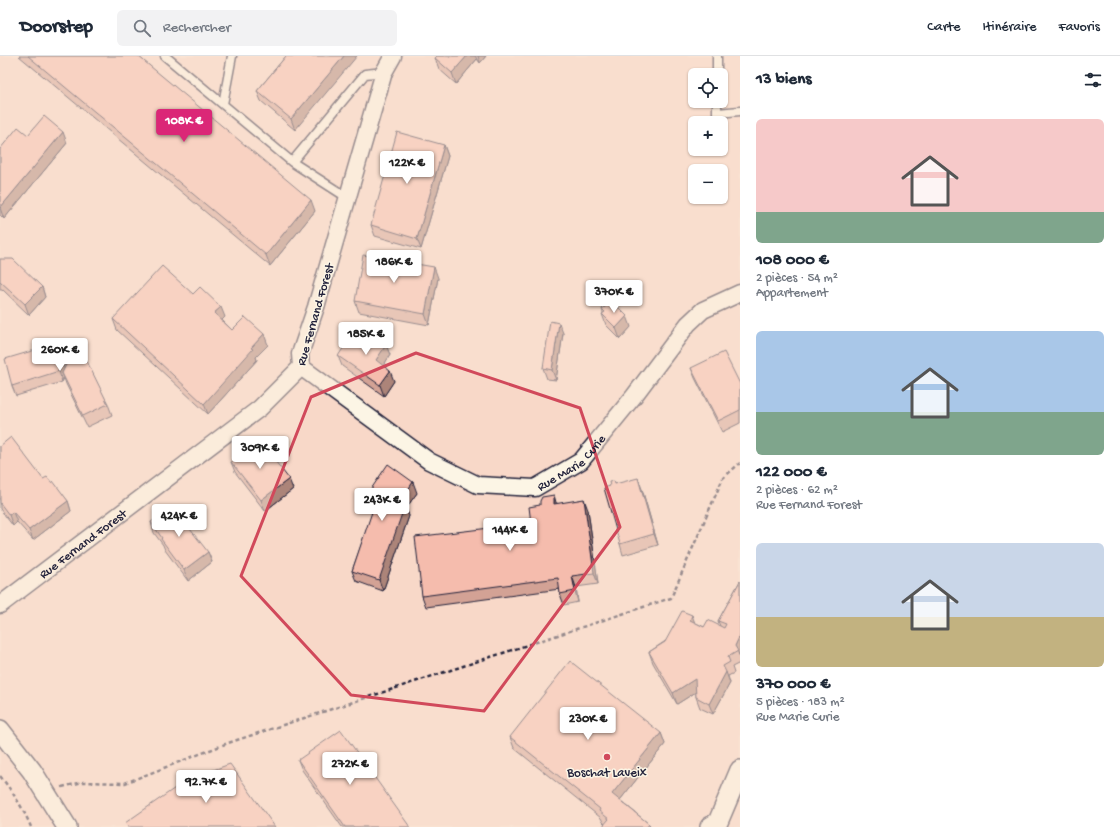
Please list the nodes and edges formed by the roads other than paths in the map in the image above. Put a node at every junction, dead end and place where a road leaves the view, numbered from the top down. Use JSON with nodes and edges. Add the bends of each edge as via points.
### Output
{"nodes":[{"id":1,"x":165,"y":56,"type":"edge"},
{"id":2,"x":232,"y":56,"type":"edge"},
{"id":3,"x":393,"y":56,"type":"edge"},
{"id":4,"x":717,"y":56,"type":"edge"},
{"id":5,"x":717,"y":68,"type":"edge"},
{"id":6,"x":384,"y":72,"type":"junction"},
{"id":7,"x":223,"y":104,"type":"junction"},
{"id":8,"x":717,"y":108,"type":"edge"},
{"id":9,"x":740,"y":111,"type":"edge"},
{"id":10,"x":292,"y":162,"type":"junction"},
{"id":11,"x":348,"y":198,"type":"junction"},
{"id":12,"x":740,"y":293,"type":"edge"},
{"id":13,"x":301,"y":367,"type":"junction"},
{"id":14,"x":0,"y":604,"type":"edge"},
{"id":15,"x":0,"y":730,"type":"edge"},
{"id":16,"x":740,"y":770,"type":"edge"},
{"id":17,"x":716,"y":825,"type":"edge"},
{"id":18,"x":67,"y":827,"type":"edge"}],
"edges":[{"from":1,"to":7,"type":"lane"},
{"from":2,"to":7,"type":"lane"},
{"from":3,"to":6,"type":"street","name":"Rue Fernand Forest"},
{"from":4,"to":5,"type":"lane"},
{"from":6,"to":10,"type":"lane","via":[[365,74]]},
{"from":6,"to":11,"type":"street","name":"Rue Fernand Forest"},
{"from":7,"to":10,"type":"lane"},
{"from":8,"to":9,"type":"lane","via":[[717,113]]},
{"from":10,"to":11,"type":"lane"},
{"from":11,"to":13,"type":"street","name":"Rue Fernand Forest","via":[[300,354]]},
{"from":12,"to":13,"type":"street","name":"Rue Marie Curie","via":[[704,310],[688,324],[634,396],[580,461],[535,488],[478,485],[429,461]]},
{"from":13,"to":14,"type":"street","name":"Rue Fernand Forest","via":[[260,408]]},
{"from":15,"to":18,"type":"street","via":[[32,771]]},
{"from":16,"to":17,"type":"street"}]}
